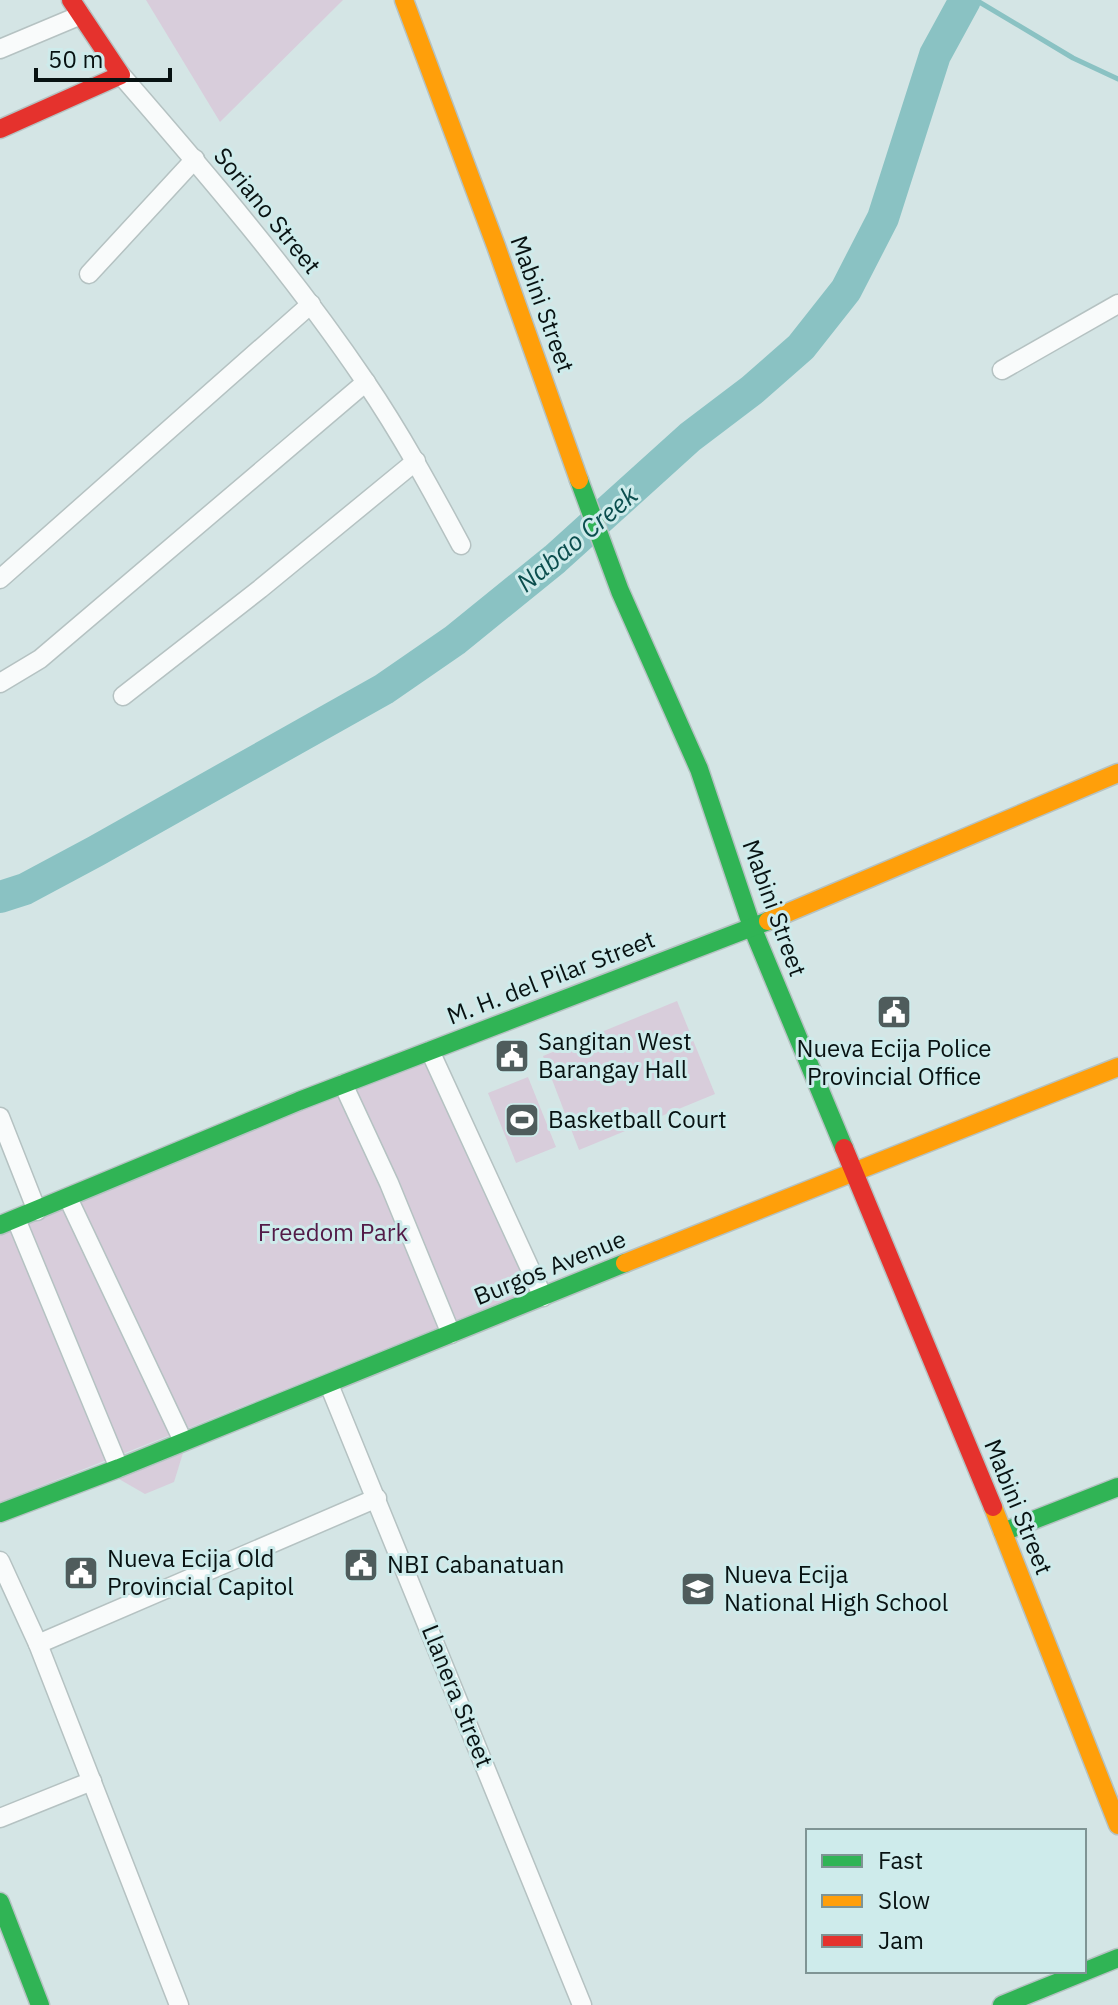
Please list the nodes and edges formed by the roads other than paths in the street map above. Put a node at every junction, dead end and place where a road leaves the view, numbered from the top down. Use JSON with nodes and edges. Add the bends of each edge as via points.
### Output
{"nodes":[{"id":1,"x":404,"y":0,"type":"edge"},
{"id":2,"x":76,"y":8,"type":"edge"},
{"id":3,"x":0,"y":49,"type":"edge"},
{"id":4,"x":121,"y":75,"type":"junction"},
{"id":5,"x":0,"y":129,"type":"edge"},
{"id":6,"x":195,"y":159,"type":"junction"},
{"id":7,"x":89,"y":274,"type":"dead end"},
{"id":8,"x":311,"y":304,"type":"junction"},
{"id":9,"x":1118,"y":304,"type":"edge"},
{"id":10,"x":1002,"y":370,"type":"dead end"},
{"id":11,"x":366,"y":382,"type":"junction"},
{"id":12,"x":416,"y":461,"type":"junction"},
{"id":13,"x":461,"y":545,"type":"dead end"},
{"id":14,"x":0,"y":579,"type":"edge"},
{"id":15,"x":0,"y":683,"type":"edge"},
{"id":16,"x":123,"y":696,"type":"dead end"},
{"id":17,"x":1118,"y":773,"type":"edge"},
{"id":18,"x":752,"y":927,"type":"junction"},
{"id":19,"x":430,"y":1051,"type":"junction"},
{"id":20,"x":1118,"y":1067,"type":"edge"},
{"id":21,"x":343,"y":1084,"type":"junction"},
{"id":22,"x":0,"y":1117,"type":"edge"},
{"id":23,"x":853,"y":1171,"type":"junction"},
{"id":24,"x":68,"y":1198,"type":"junction"},
{"id":25,"x":37,"y":1211,"type":"junction"},
{"id":26,"x":8,"y":1222,"type":"edge"},
{"id":27,"x":543,"y":1297,"type":"junction"},
{"id":28,"x":451,"y":1334,"type":"junction"},
{"id":29,"x":330,"y":1387,"type":"dead end"},
{"id":30,"x":183,"y":1441,"type":"junction"},
{"id":31,"x":119,"y":1468,"type":"junction"},
{"id":32,"x":1118,"y":1487,"type":"edge"},
{"id":33,"x":377,"y":1498,"type":"junction"},
{"id":34,"x":0,"y":1513,"type":"edge"},
{"id":35,"x":1003,"y":1532,"type":"junction"},
{"id":36,"x":0,"y":1561,"type":"edge"},
{"id":37,"x":38,"y":1644,"type":"junction"},
{"id":38,"x":92,"y":1781,"type":"junction"},
{"id":39,"x":0,"y":1818,"type":"edge"},
{"id":40,"x":1118,"y":1825,"type":"edge"},
{"id":41,"x":0,"y":1902,"type":"edge"},
{"id":42,"x":1118,"y":1958,"type":"edge"},
{"id":43,"x":1086,"y":1971,"type":"edge"},
{"id":44,"x":1081,"y":1973,"type":"edge"},
{"id":45,"x":40,"y":2005,"type":"edge"},
{"id":46,"x":179,"y":2005,"type":"edge"},
{"id":47,"x":581,"y":2005,"type":"edge"},
{"id":48,"x":1002,"y":2005,"type":"edge"}],
"edges":[{"from":1,"to":18,"type":"main road","name":"Mabini Street","via":[[620,591],[699,769]]},
{"from":2,"to":3,"type":"street"},
{"from":2,"to":4,"type":"main road","name":"Soriano Street"},
{"from":4,"to":5,"type":"main road"},
{"from":4,"to":6,"type":"street","name":"Soriano Street"},
{"from":6,"to":7,"type":"street"},
{"from":6,"to":8,"type":"street","name":"Soriano Street"},
{"from":8,"to":11,"type":"street","name":"Soriano Street"},
{"from":8,"to":14,"type":"street"},
{"from":9,"to":10,"type":"street"},
{"from":11,"to":12,"type":"street","name":"Soriano Street"},
{"from":11,"to":15,"type":"street","via":[[40,659]]},
{"from":12,"to":13,"type":"street","name":"Soriano Street"},
{"from":12,"to":16,"type":"street"},
{"from":17,"to":18,"type":"main road","name":"M. H. del Pilar Street"},
{"from":18,"to":19,"type":"main road","name":"M. H. del Pilar Street"},
{"from":18,"to":23,"type":"main road","name":"Mabini Street"},
{"from":19,"to":21,"type":"main road","name":"M. H. del Pilar Street"},
{"from":19,"to":27,"type":"street"},
{"from":20,"to":23,"type":"main road","name":"Burgos Avenue"},
{"from":21,"to":24,"type":"main road","name":"M. H. del Pilar Street"},
{"from":21,"to":28,"type":"street"},
{"from":22,"to":25,"type":"street"},
{"from":23,"to":27,"type":"main road","name":"Burgos Avenue"},
{"from":23,"to":35,"type":"main road","name":"Mabini Street"},
{"from":24,"to":25,"type":"main road","name":"M. H. del Pilar Street"},
{"from":24,"to":30,"type":"street"},
{"from":25,"to":26,"type":"main road","name":"M. H. del Pilar Street"},
{"from":26,"to":31,"type":"street"},
{"from":27,"to":28,"type":"main road","name":"Burgos Avenue"},
{"from":28,"to":30,"type":"main road","name":"Burgos Avenue"},
{"from":29,"to":33,"type":"street","name":"Llanera Street"},
{"from":30,"to":31,"type":"main road","name":"Burgos Avenue"},
{"from":31,"to":34,"type":"main road","name":"Burgos Avenue"},
{"from":32,"to":35,"type":"main road"},
{"from":33,"to":37,"type":"street"},
{"from":33,"to":47,"type":"street","name":"Llanera Street"},
{"from":35,"to":40,"type":"main road","name":"Mabini Street"},
{"from":36,"to":37,"type":"street"},
{"from":37,"to":38,"type":"street"},
{"from":38,"to":39,"type":"street"},
{"from":38,"to":46,"type":"street"},
{"from":41,"to":45,"type":"main road"},
{"from":42,"to":43,"type":"main road"},
{"from":44,"to":48,"type":"main road"}]}
